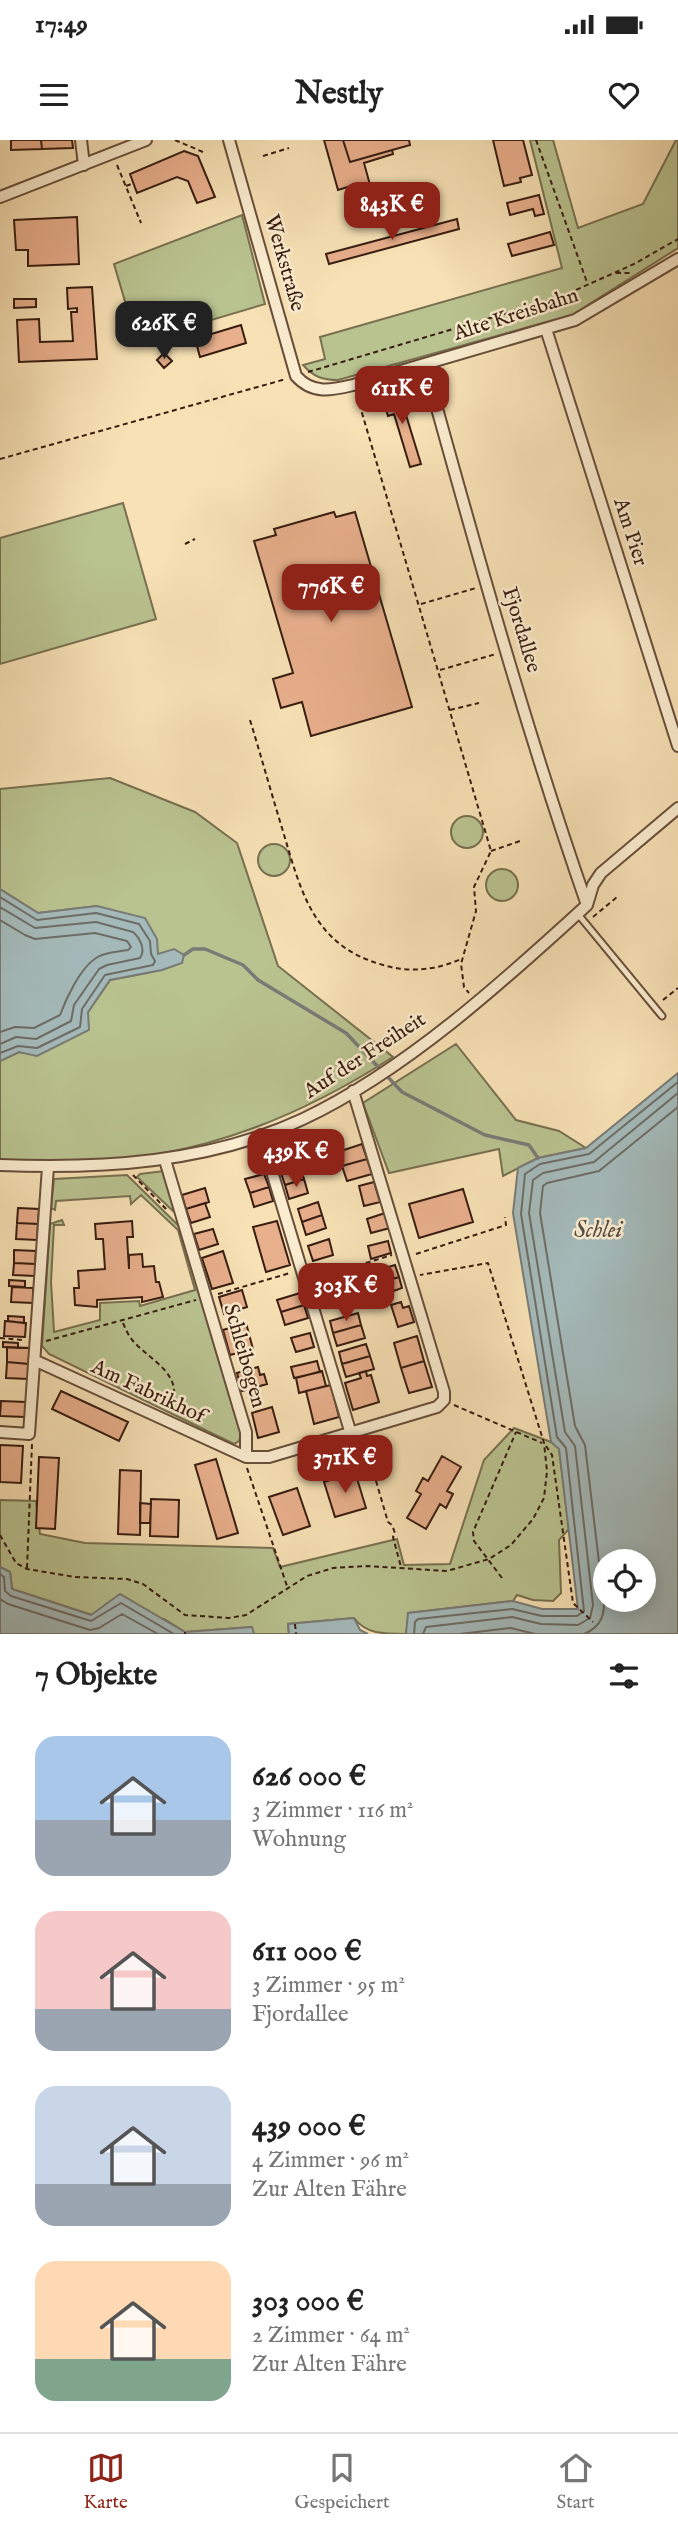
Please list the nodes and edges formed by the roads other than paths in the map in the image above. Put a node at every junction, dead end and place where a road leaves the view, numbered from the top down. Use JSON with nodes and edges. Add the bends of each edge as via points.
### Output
{"nodes":[{"id":1,"x":81,"y":140,"type":"edge"},
{"id":2,"x":146,"y":140,"type":"edge"},
{"id":3,"x":229,"y":140,"type":"edge"},
{"id":4,"x":84,"y":165,"type":"junction"},
{"id":5,"x":0,"y":197,"type":"edge"},
{"id":6,"x":678,"y":259,"type":"edge"},
{"id":7,"x":546,"y":329,"type":"junction"},
{"id":8,"x":425,"y":365,"type":"junction"},
{"id":9,"x":314,"y":389,"type":"joint"},
{"id":10,"x":678,"y":746,"type":"edge"},
{"id":11,"x":678,"y":808,"type":"edge"},
{"id":12,"x":587,"y":905,"type":"junction"},
{"id":13,"x":577,"y":913,"type":"junction"},
{"id":14,"x":662,"y":1016,"type":"dead end"},
{"id":15,"x":353,"y":1091,"type":"junction"},
{"id":16,"x":261,"y":1135,"type":"junction"},
{"id":17,"x":165,"y":1160,"type":"junction"},
{"id":18,"x":0,"y":1165,"type":"edge"},
{"id":19,"x":48,"y":1167,"type":"junction"},
{"id":20,"x":34,"y":1360,"type":"junction"},
{"id":21,"x":0,"y":1432,"type":"edge"},
{"id":22,"x":356,"y":1433,"type":"junction"},
{"id":23,"x":246,"y":1457,"type":"junction"}],
"edges":[{"from":1,"to":4,"type":"street"},
{"from":2,"to":4,"type":"street"},
{"from":3,"to":9,"type":"street","name":"Werkstraße","via":[[296,376]]},
{"from":4,"to":5,"type":"street"},
{"from":6,"to":7,"type":"street","name":"Alte Kreisbahn","via":[[575,320]]},
{"from":7,"to":8,"type":"street","name":"Alte Kreisbahn"},
{"from":7,"to":10,"type":"street","name":"Am Pier"},
{"from":8,"to":9,"type":"street","name":"Alte Kreisbahn","via":[[331,391]]},
{"from":8,"to":12,"type":"street","name":"Fjordallee","via":[[487,585]]},
{"from":11,"to":12,"type":"street","via":[[601,873]]},
{"from":12,"to":13,"type":"street","name":"Auf der Freiheit"},
{"from":13,"to":14,"type":"lane"},
{"from":13,"to":15,"type":"street","name":"Auf der Freiheit","via":[[476,1003]]},
{"from":15,"to":16,"type":"street","name":"Auf der Freiheit","via":[[303,1119]]},
{"from":15,"to":22,"type":"street","via":[[444,1392],[437,1408]]},
{"from":16,"to":17,"type":"street","name":"Auf der Freiheit"},
{"from":16,"to":22,"type":"street"},
{"from":17,"to":19,"type":"street","name":"Auf der Freiheit"},
{"from":17,"to":23,"type":"street","name":"Schleibogen","via":[[246,1432]]},
{"from":18,"to":19,"type":"street","name":"Auf der Freiheit"},
{"from":19,"to":20,"type":"street"},
{"from":20,"to":21,"type":"street","via":[[29,1434]]},
{"from":20,"to":23,"type":"street","name":"Am Fabrikhof"},
{"from":22,"to":23,"type":"street","via":[[269,1457]]}]}
